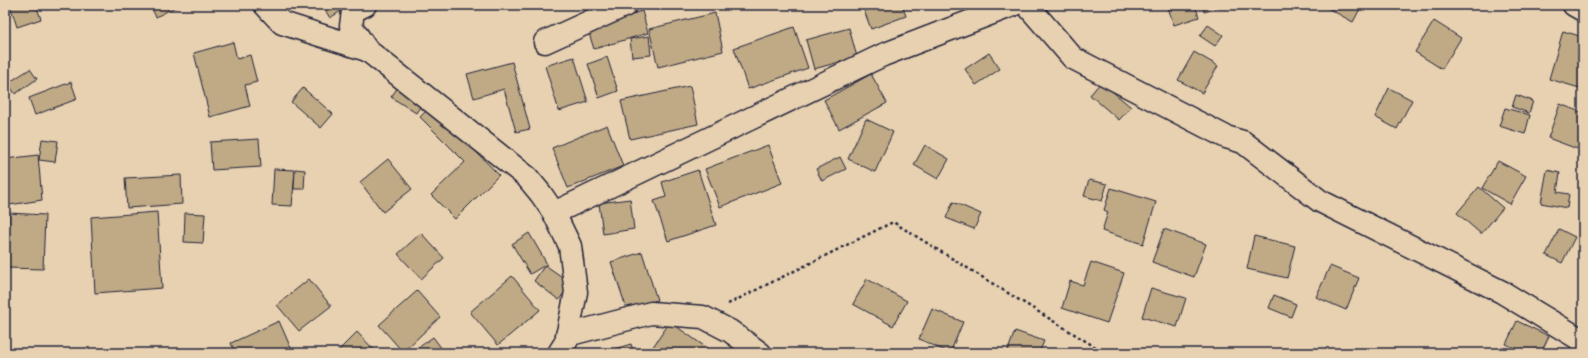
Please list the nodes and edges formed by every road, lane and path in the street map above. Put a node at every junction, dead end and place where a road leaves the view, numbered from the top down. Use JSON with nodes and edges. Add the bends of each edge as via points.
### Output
{"nodes":[{"id":1,"x":265,"y":5,"type":"edge"},
{"id":2,"x":365,"y":5,"type":"edge"},
{"id":3,"x":626,"y":5,"type":"edge"},
{"id":4,"x":1013,"y":5,"type":"edge"},
{"id":5,"x":1027,"y":5,"type":"edge"},
{"id":6,"x":1574,"y":5,"type":"edge"},
{"id":7,"x":1583,"y":10,"type":"edge"},
{"id":8,"x":545,"y":42,"type":"dead end"},
{"id":9,"x":367,"y":50,"type":"junction"},
{"id":10,"x":554,"y":213,"type":"junction"},
{"id":11,"x":703,"y":317,"type":"junction"},
{"id":12,"x":1583,"y":341,"type":"edge"},
{"id":13,"x":563,"y":344,"type":"edge"},
{"id":14,"x":760,"y":353,"type":"edge"},
{"id":15,"x":1106,"y":353,"type":"edge"}],
"edges":[{"from":1,"to":9,"type":"street","via":[[282,23]]},
{"from":2,"to":9,"type":"street","via":[[353,11],[351,26]]},
{"from":3,"to":8,"type":"street"},
{"from":4,"to":10,"type":"street","via":[[883,55]]},
{"from":5,"to":12,"type":"street","via":[[1073,58],[1226,137],[1243,142],[1320,200],[1502,292]]},
{"from":6,"to":7,"type":"street"},
{"from":9,"to":10,"type":"street","via":[[526,177]]},
{"from":10,"to":13,"type":"street","via":[[570,246],[576,292]]},
{"from":11,"to":13,"type":"street","via":[[651,313]]},
{"from":11,"to":14,"type":"street","via":[[730,331]]},
{"from":11,"to":15,"type":"path","via":[[893,222]]}]}
